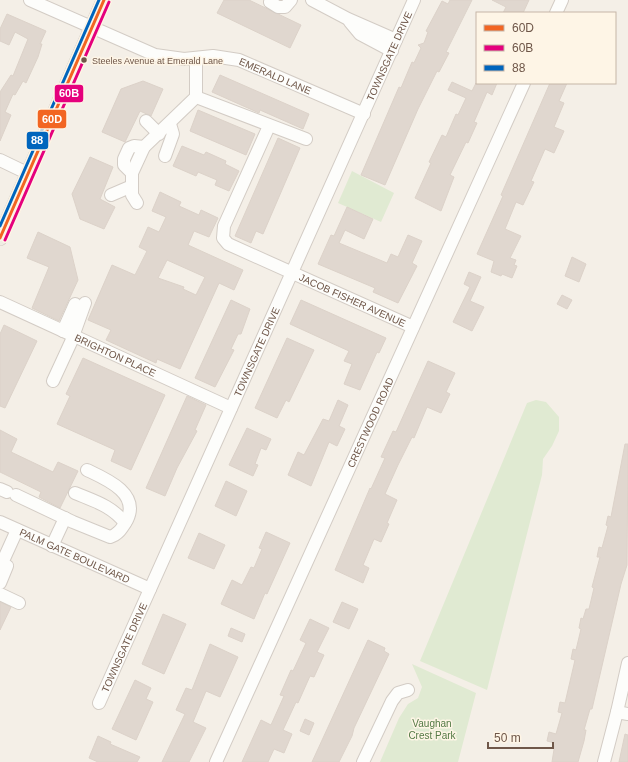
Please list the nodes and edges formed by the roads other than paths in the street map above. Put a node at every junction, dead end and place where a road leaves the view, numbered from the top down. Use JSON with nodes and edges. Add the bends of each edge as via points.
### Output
{"nodes":[{"id":1,"x":30,"y":0,"type":"edge"},
{"id":2,"x":104,"y":0,"type":"edge"},
{"id":3,"x":271,"y":0,"type":"edge"},
{"id":4,"x":291,"y":0,"type":"edge"},
{"id":5,"x":312,"y":0,"type":"edge"},
{"id":6,"x":414,"y":0,"type":"edge"},
{"id":7,"x":562,"y":0,"type":"edge"},
{"id":8,"x":556,"y":12,"type":"edge"},
{"id":9,"x":92,"y":27,"type":"junction"},
{"id":10,"x":394,"y":46,"type":"junction"},
{"id":11,"x":196,"y":59,"type":"junction"},
{"id":12,"x":524,"y":84,"type":"edge"},
{"id":13,"x":196,"y":97,"type":"junction"},
{"id":14,"x":364,"y":114,"type":"junction"},
{"id":15,"x":146,"y":120,"type":"dead end"},
{"id":16,"x":170,"y":124,"type":"junction"},
{"id":17,"x":269,"y":126,"type":"junction"},
{"id":18,"x":159,"y":134,"type":"junction"},
{"id":19,"x":306,"y":139,"type":"dead end"},
{"id":20,"x":165,"y":156,"type":"dead end"},
{"id":21,"x":0,"y":160,"type":"edge"},
{"id":22,"x":27,"y":173,"type":"junction"},
{"id":23,"x":132,"y":186,"type":"junction"},
{"id":24,"x":111,"y":195,"type":"dead end"},
{"id":25,"x":137,"y":203,"type":"dead end"},
{"id":26,"x":0,"y":238,"type":"edge"},
{"id":27,"x":292,"y":273,"type":"junction"},
{"id":28,"x":0,"y":302,"type":"edge"},
{"id":29,"x":80,"y":304,"type":"dead end"},
{"id":30,"x":413,"y":327,"type":"junction"},
{"id":31,"x":68,"y":333,"type":"junction"},
{"id":32,"x":53,"y":381,"type":"dead end"},
{"id":33,"x":231,"y":408,"type":"junction"},
{"id":34,"x":87,"y":470,"type":"dead end"},
{"id":35,"x":8,"y":492,"type":"edge"},
{"id":36,"x":75,"y":493,"type":"dead end"},
{"id":37,"x":65,"y":518,"type":"junction"},
{"id":38,"x":0,"y":522,"type":"edge"},
{"id":39,"x":125,"y":523,"type":"junction"},
{"id":40,"x":17,"y":530,"type":"junction"},
{"id":41,"x":52,"y":546,"type":"junction"},
{"id":42,"x":0,"y":583,"type":"edge"},
{"id":43,"x":150,"y":590,"type":"junction"},
{"id":44,"x":0,"y":594,"type":"edge"},
{"id":45,"x":19,"y":603,"type":"dead end"},
{"id":46,"x":628,"y":663,"type":"edge"},
{"id":47,"x":408,"y":690,"type":"dead end"},
{"id":48,"x":99,"y":703,"type":"dead end"},
{"id":49,"x":622,"y":713,"type":"edge"},
{"id":50,"x":216,"y":762,"type":"edge"},
{"id":51,"x":363,"y":762,"type":"edge"},
{"id":52,"x":604,"y":762,"type":"edge"}],
"edges":[{"from":1,"to":9,"type":"street","name":"EMERALD LANE"},
{"from":2,"to":9,"type":"main road"},
{"from":3,"to":4,"type":"street","via":[[270,2],[278,7],[285,7]]},
{"from":5,"to":10,"type":"street"},
{"from":6,"to":10,"type":"street","name":"TOWNSGATE DRIVE"},
{"from":7,"to":8,"type":"street"},
{"from":9,"to":11,"type":"street","name":"EMERALD LANE","via":[[155,54],[168,58]]},
{"from":9,"to":22,"type":"main road"},
{"from":10,"to":14,"type":"street","name":"TOWNSGATE DRIVE"},
{"from":11,"to":13,"type":"street"},
{"from":11,"to":14,"type":"street","name":"EMERALD LANE","via":[[213,56],[239,60]]},
{"from":12,"to":30,"type":"street","name":"CRESTWOOD ROAD"},
{"from":13,"to":16,"type":"street"},
{"from":13,"to":17,"type":"street"},
{"from":14,"to":27,"type":"street","name":"TOWNSGATE DRIVE"},
{"from":15,"to":18,"type":"street"},
{"from":16,"to":18,"type":"street"},
{"from":16,"to":20,"type":"street","via":[[173,134]]},
{"from":17,"to":19,"type":"street"},
{"from":17,"to":27,"type":"street","name":"JACOB FISHER AVENUE","via":[[224,226],[223,238],[228,244]]},
{"from":18,"to":23,"type":"street","via":[[144,147],[132,173]]},
{"from":21,"to":22,"type":"street"},
{"from":22,"to":26,"type":"main road"},
{"from":23,"to":24,"type":"street"},
{"from":23,"to":25,"type":"street","via":[[132,195]]},
{"from":27,"to":30,"type":"street","name":"JACOB FISHER AVENUE"},
{"from":27,"to":33,"type":"street","name":"TOWNSGATE DRIVE"},
{"from":28,"to":31,"type":"street","name":"BRIGHTON PLACE"},
{"from":29,"to":31,"type":"street"},
{"from":30,"to":50,"type":"street","name":"CRESTWOOD ROAD"},
{"from":31,"to":32,"type":"street"},
{"from":31,"to":33,"type":"street","name":"BRIGHTON PLACE"},
{"from":33,"to":43,"type":"street","name":"TOWNSGATE DRIVE"},
{"from":34,"to":39,"type":"street","via":[[115,484],[126,496],[130,506]]},
{"from":35,"to":37,"type":"street"},
{"from":36,"to":39,"type":"street","via":[[108,506]]},
{"from":37,"to":39,"type":"street","via":[[110,537],[118,534]]},
{"from":37,"to":41,"type":"street"},
{"from":38,"to":40,"type":"street","name":"PALM GATE BOULEVARD"},
{"from":40,"to":41,"type":"street","name":"PALM GATE BOULEVARD"},
{"from":40,"to":42,"type":"street","via":[[2,563],[7,566]]},
{"from":41,"to":43,"type":"street","name":"PALM GATE BOULEVARD"},
{"from":43,"to":48,"type":"street","name":"TOWNSGATE DRIVE"},
{"from":44,"to":45,"type":"street"},
{"from":46,"to":49,"type":"street"},
{"from":47,"to":51,"type":"street","via":[[398,693],[392,701]]},
{"from":49,"to":52,"type":"street"}]}
